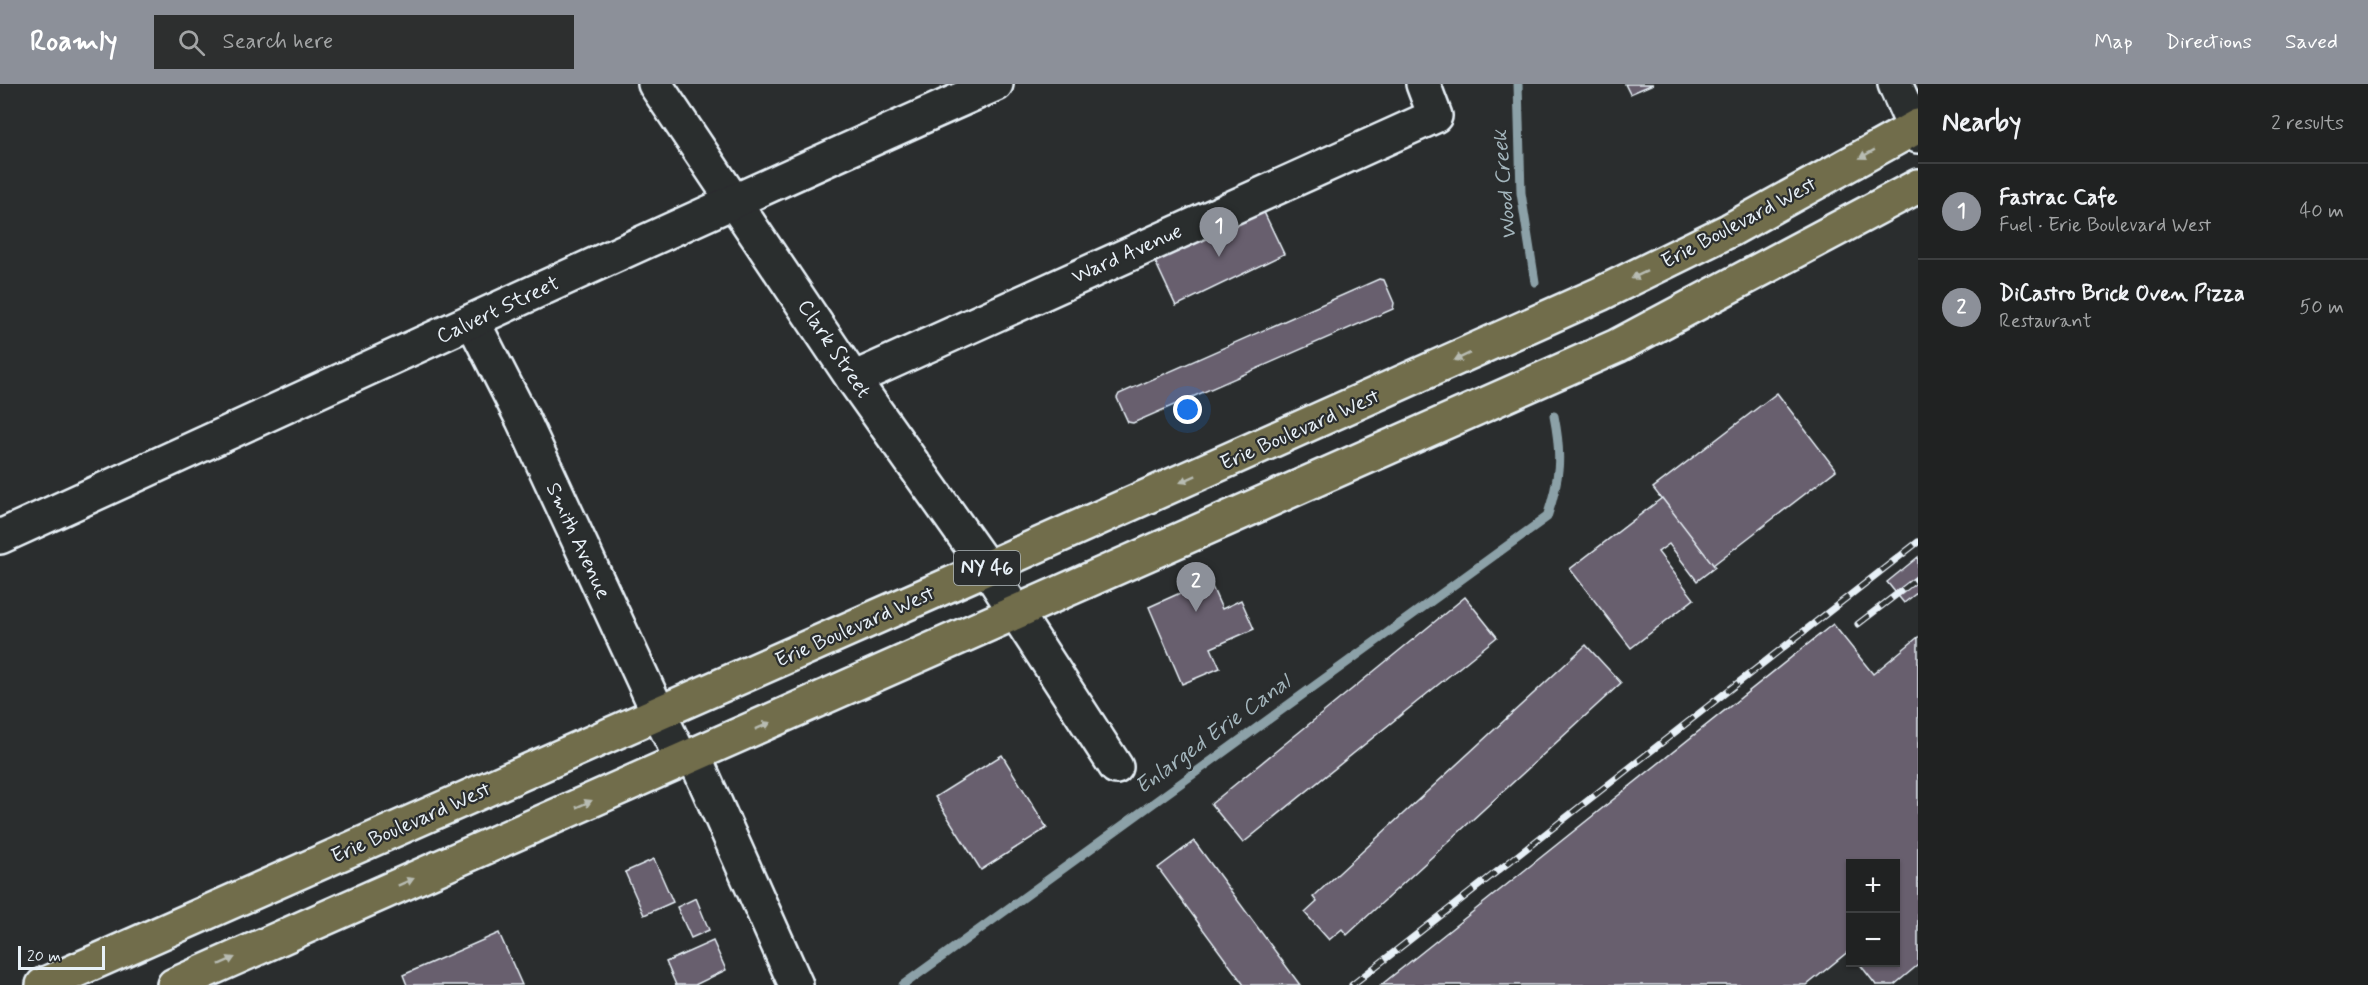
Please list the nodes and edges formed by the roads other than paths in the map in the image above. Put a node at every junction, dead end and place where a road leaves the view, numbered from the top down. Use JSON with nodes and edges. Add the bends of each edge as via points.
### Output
{"nodes":[{"id":1,"x":656,"y":84,"type":"edge"},
{"id":2,"x":996,"y":84,"type":"edge"},
{"id":3,"x":1422,"y":84,"type":"edge"},
{"id":4,"x":1895,"y":84,"type":"edge"},
{"id":5,"x":1917,"y":130,"type":"edge"},
{"id":6,"x":1918,"y":186,"type":"edge"},
{"id":7,"x":733,"y":200,"type":"junction"},
{"id":8,"x":473,"y":322,"type":"junction"},
{"id":9,"x":853,"y":380,"type":"junction"},
{"id":10,"x":0,"y":537,"type":"edge"},
{"id":11,"x":987,"y":568,"type":"junction"},
{"id":12,"x":1016,"y":612,"type":"junction"},
{"id":13,"x":659,"y":714,"type":"junction"},
{"id":14,"x":688,"y":758,"type":"junction"},
{"id":15,"x":1116,"y":767,"type":"dead end"},
{"id":16,"x":43,"y":985,"type":"edge"},
{"id":17,"x":174,"y":985,"type":"edge"},
{"id":18,"x":796,"y":985,"type":"edge"}],
"edges":[{"from":1,"to":7,"type":"street","name":"Clark Street"},
{"from":2,"to":7,"type":"street","name":"Calvert Street"},
{"from":3,"to":9,"type":"street","name":"Ward Avenue","via":[[1434,116]]},
{"from":4,"to":5,"type":"street"},
{"from":5,"to":11,"type":"main road","name":"Erie Boulevard West","number":"NY 46","one_way":true,"via":[[1600,294]]},
{"from":6,"to":12,"type":"main road","number":"NY 46","via":[[1617,346]]},
{"from":7,"to":8,"type":"street","name":"Calvert Street"},
{"from":7,"to":9,"type":"street","name":"Clark Street"},
{"from":8,"to":10,"type":"street","name":"Calvert Street"},
{"from":8,"to":13,"type":"street","name":"Smith Avenue","via":[[523,420]]},
{"from":9,"to":11,"type":"street","name":"Clark Street"},
{"from":11,"to":12,"type":"street","name":"Clark Street"},
{"from":11,"to":13,"type":"main road","name":"Erie Boulevard West","number":"NY 46"},
{"from":14,"to":12,"type":"main road","number":"NY 46","one_way":true},
{"from":12,"to":15,"type":"street","name":"Clark Street"},
{"from":13,"to":14,"type":"street","name":"Smith Avenue"},
{"from":13,"to":16,"type":"main road","name":"Erie Boulevard West","number":"NY 46"},
{"from":17,"to":14,"type":"main road","number":"NY 46","one_way":true},
{"from":14,"to":18,"type":"street","name":"Smith Avenue"}]}
